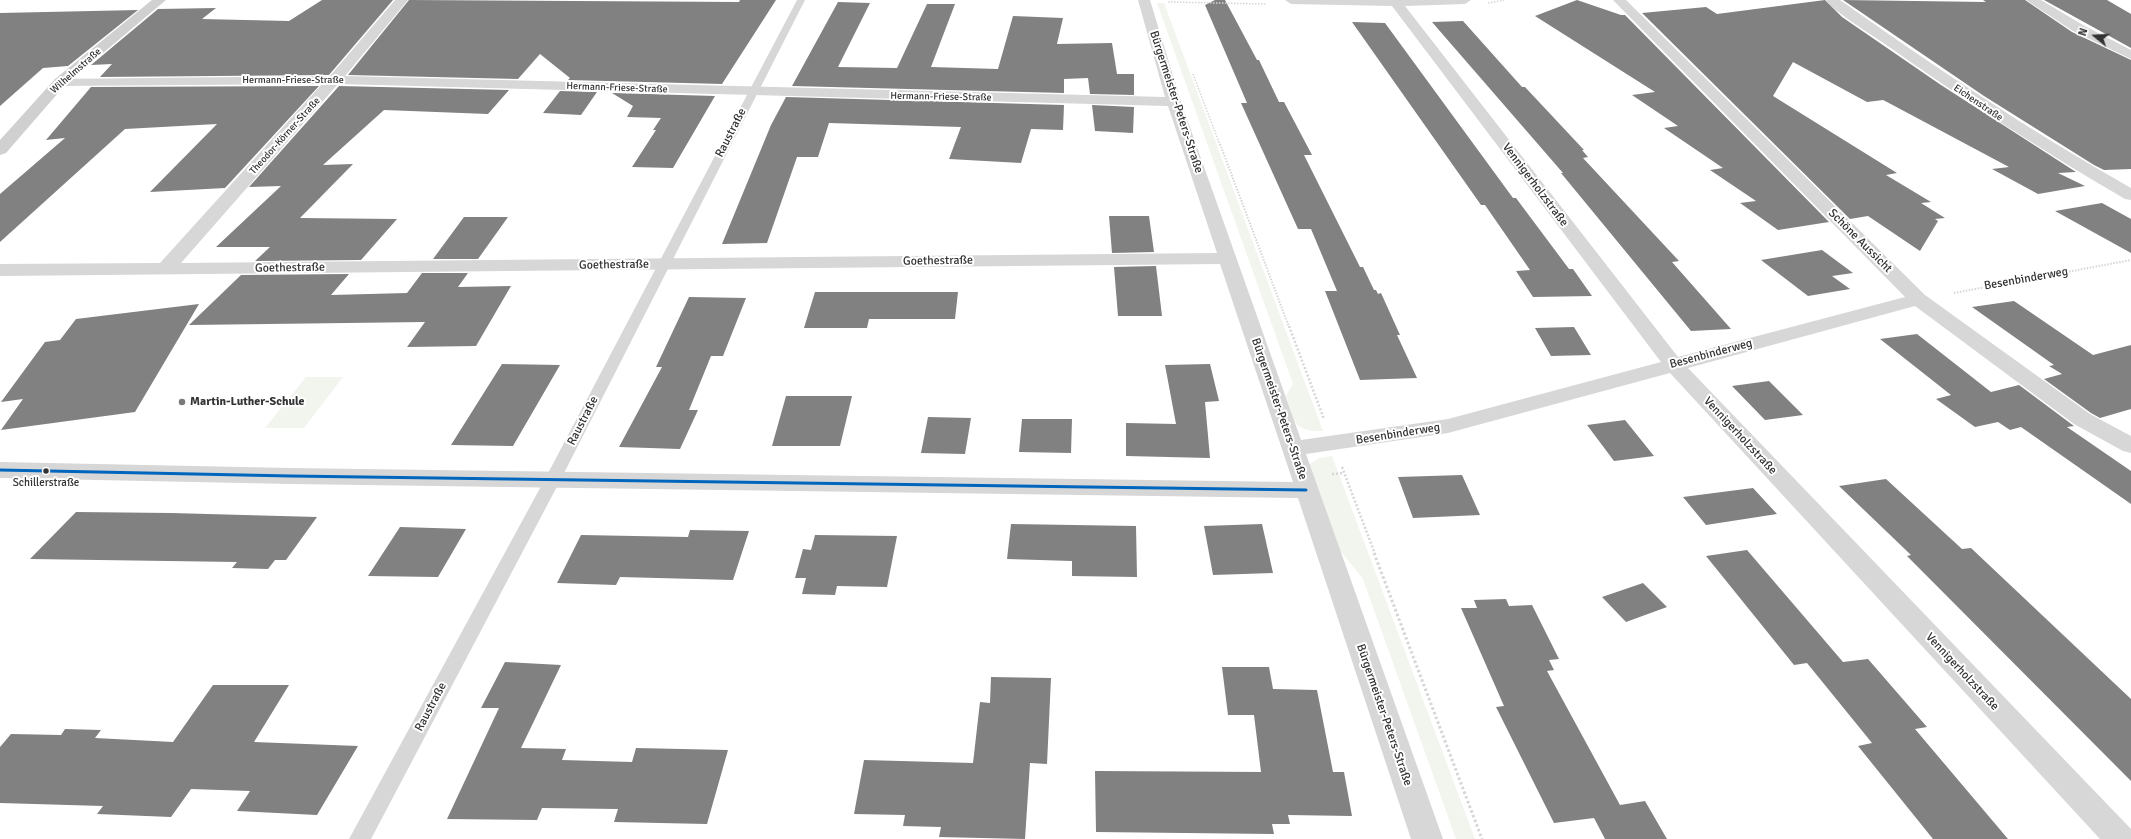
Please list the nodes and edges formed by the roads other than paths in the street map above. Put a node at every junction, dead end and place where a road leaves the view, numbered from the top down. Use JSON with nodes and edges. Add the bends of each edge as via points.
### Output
{"nodes":[{"id":1,"x":160,"y":0,"type":"edge"},
{"id":2,"x":402,"y":0,"type":"edge"},
{"id":3,"x":801,"y":0,"type":"edge"},
{"id":4,"x":1144,"y":0,"type":"edge"},
{"id":5,"x":1291,"y":0,"type":"edge"},
{"id":6,"x":1465,"y":0,"type":"edge"},
{"id":7,"x":1618,"y":0,"type":"edge"},
{"id":8,"x":1832,"y":0,"type":"edge"},
{"id":9,"x":2032,"y":0,"type":"edge"},
{"id":10,"x":1396,"y":2,"type":"junction"},
{"id":11,"x":2131,"y":55,"type":"edge"},
{"id":12,"x":334,"y":80,"type":"junction"},
{"id":13,"x":60,"y":82,"type":"junction"},
{"id":14,"x":752,"y":92,"type":"junction"},
{"id":15,"x":1174,"y":102,"type":"junction"},
{"id":16,"x":0,"y":150,"type":"edge"},
{"id":17,"x":2131,"y":195,"type":"edge"},
{"id":18,"x":1228,"y":258,"type":"junction"},
{"id":19,"x":664,"y":264,"type":"junction"},
{"id":20,"x":165,"y":269,"type":"junction"},
{"id":21,"x":0,"y":270,"type":"edge"},
{"id":22,"x":1918,"y":299,"type":"junction"},
{"id":23,"x":1673,"y":364,"type":"junction"},
{"id":24,"x":2131,"y":446,"type":"edge"},
{"id":25,"x":1292,"y":449,"type":"junction"},
{"id":26,"x":0,"y":470,"type":"edge"},
{"id":27,"x":553,"y":479,"type":"junction"},
{"id":28,"x":1306,"y":490,"type":"junction"},
{"id":29,"x":360,"y":839,"type":"edge"},
{"id":30,"x":1427,"y":839,"type":"edge"},
{"id":31,"x":2120,"y":839,"type":"edge"}],
"edges":[{"from":1,"to":13,"type":"street","name":"Wilhelmstraße"},
{"from":2,"to":12,"type":"street","name":"Theodor-Körner-Straße"},
{"from":3,"to":14,"type":"lane","name":"Raustraße"},
{"from":4,"to":15,"type":"street","name":"Bürgermeister-Peters-Straße"},
{"from":5,"to":10,"type":"street"},
{"from":6,"to":10,"type":"street"},
{"from":7,"to":22,"type":"street","name":"Schöne Aussicht"},
{"from":8,"to":17,"type":"street","name":"Eichenstraße","via":[[1912,58],[2015,127]]},
{"from":9,"to":11,"type":"street","via":[[2078,28]]},
{"from":10,"to":23,"type":"street","name":"Vennigerholzstraße"},
{"from":12,"to":13,"type":"street","name":"Hermann-Friese-Straße"},
{"from":12,"to":14,"type":"street","name":"Hermann-Friese-Straße"},
{"from":12,"to":20,"type":"street","name":"Theodor-Körner-Straße"},
{"from":13,"to":16,"type":"street","name":"Wilhelmstraße"},
{"from":14,"to":15,"type":"street","name":"Hermann-Friese-Straße"},
{"from":14,"to":19,"type":"lane","name":"Raustraße"},
{"from":15,"to":18,"type":"street","name":"Bürgermeister-Peters-Straße"},
{"from":18,"to":19,"type":"street","name":"Goethestraße"},
{"from":18,"to":25,"type":"street","name":"Bürgermeister-Peters-Straße"},
{"from":19,"to":20,"type":"street","name":"Goethestraße"},
{"from":19,"to":27,"type":"lane","name":"Raustraße"},
{"from":20,"to":21,"type":"street","name":"Goethestraße"},
{"from":22,"to":23,"type":"street","name":"Besenbinderweg"},
{"from":22,"to":24,"type":"street","name":"Schöne Aussicht","via":[[2082,419]]},
{"from":23,"to":25,"type":"street","name":"Besenbinderweg","via":[[1448,426]]},
{"from":23,"to":31,"type":"street","name":"Vennigerholzstraße"},
{"from":25,"to":28,"type":"street","name":"Bürgermeister-Peters-Straße"},
{"from":26,"to":27,"type":"street"},
{"from":27,"to":28,"type":"street"},
{"from":27,"to":29,"type":"lane","name":"Raustraße"},
{"from":28,"to":30,"type":"street","name":"Bürgermeister-Peters-Straße"}]}
